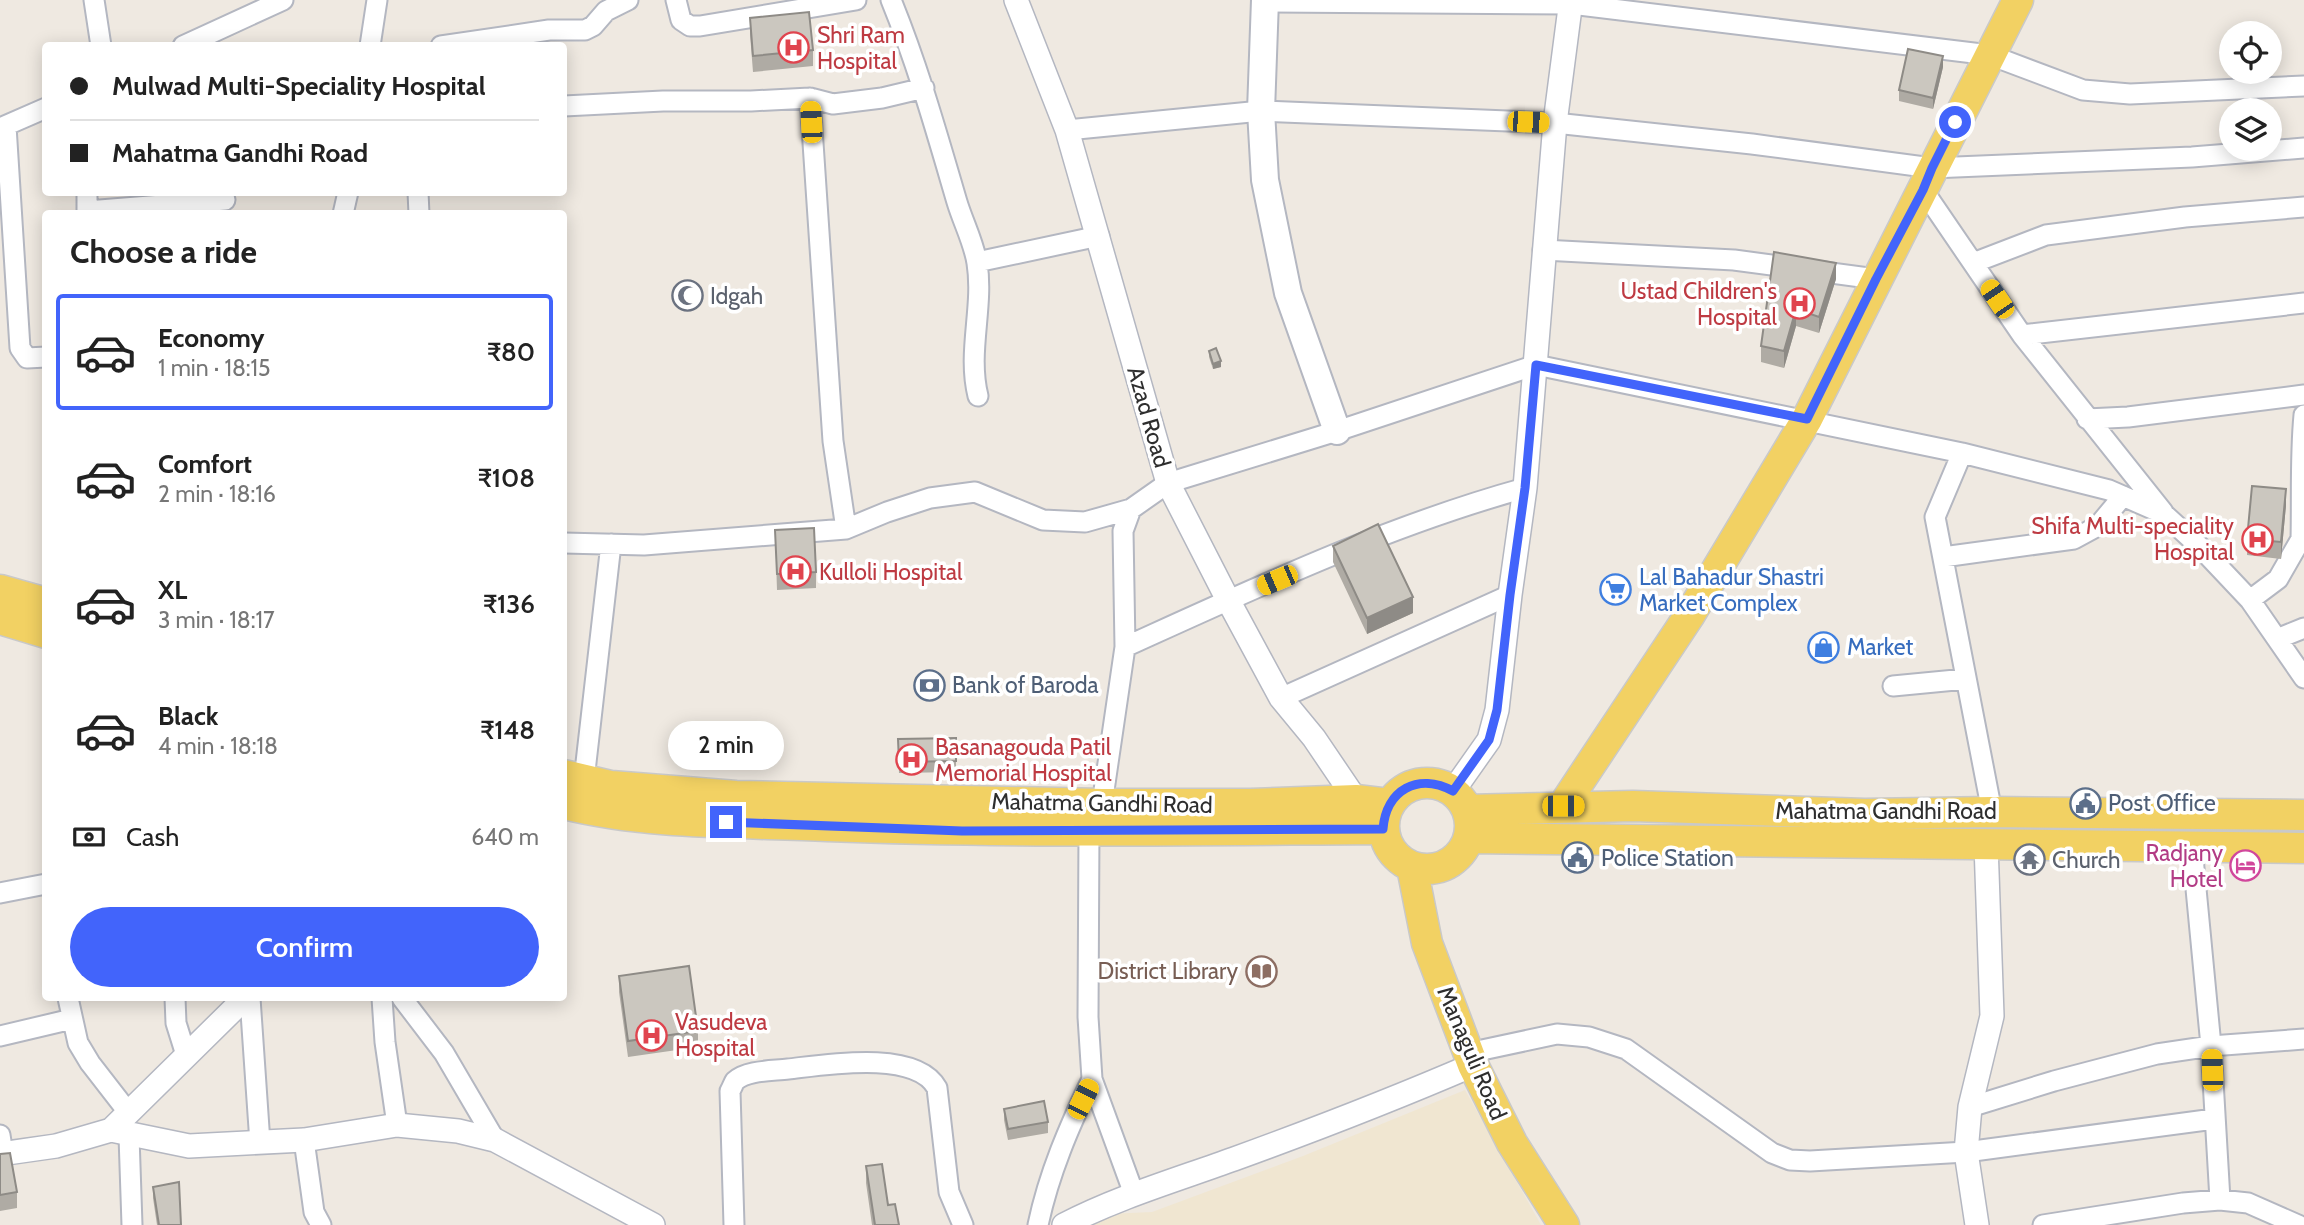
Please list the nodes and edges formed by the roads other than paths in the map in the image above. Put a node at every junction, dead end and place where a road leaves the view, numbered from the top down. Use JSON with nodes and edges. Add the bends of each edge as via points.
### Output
{"nodes":[{"id":1,"x":94,"y":0,"type":"edge"},
{"id":2,"x":283,"y":0,"type":"edge"},
{"id":3,"x":377,"y":0,"type":"edge"},
{"id":4,"x":628,"y":0,"type":"edge"},
{"id":5,"x":676,"y":0,"type":"edge"},
{"id":6,"x":856,"y":0,"type":"edge"},
{"id":7,"x":891,"y":0,"type":"edge"},
{"id":8,"x":1016,"y":0,"type":"edge"},
{"id":9,"x":2018,"y":0,"type":"edge"},
{"id":10,"x":1265,"y":1,"type":"edge"},
{"id":11,"x":1571,"y":2,"type":"edge"},
{"id":12,"x":219,"y":37,"type":"edge"},
{"id":13,"x":550,"y":38,"type":"edge"},
{"id":14,"x":100,"y":42,"type":"edge"},
{"id":15,"x":199,"y":42,"type":"edge"},
{"id":16,"x":371,"y":42,"type":"edge"},
{"id":17,"x":496,"y":42,"type":"edge"},
{"id":18,"x":1990,"y":55,"type":"junction"},
{"id":19,"x":2304,"y":86,"type":"edge"},
{"id":20,"x":924,"y":88,"type":"junction"},
{"id":21,"x":810,"y":98,"type":"junction"},
{"id":22,"x":567,"y":106,"type":"edge"},
{"id":23,"x":42,"y":110,"type":"edge"},
{"id":24,"x":1261,"y":111,"type":"junction"},
{"id":25,"x":1555,"y":123,"type":"junction"},
{"id":26,"x":3,"y":127,"type":"edge"},
{"id":27,"x":1067,"y":130,"type":"junction"},
{"id":28,"x":2304,"y":148,"type":"edge"},
{"id":29,"x":1928,"y":179,"type":"junction"},
{"id":30,"x":225,"y":202,"type":"edge"},
{"id":31,"x":87,"y":206,"type":"edge"},
{"id":32,"x":2304,"y":207,"type":"edge"},
{"id":33,"x":1099,"y":236,"type":"junction"},
{"id":34,"x":1543,"y":250,"type":"junction"},
{"id":35,"x":977,"y":262,"type":"junction"},
{"id":36,"x":1973,"y":263,"type":"junction"},
{"id":37,"x":1876,"y":279,"type":"junction"},
{"id":38,"x":2304,"y":303,"type":"edge"},
{"id":39,"x":2022,"y":335,"type":"junction"},
{"id":40,"x":42,"y":357,"type":"edge"},
{"id":41,"x":1536,"y":365,"type":"junction"},
{"id":42,"x":2304,"y":395,"type":"edge"},
{"id":43,"x":978,"y":396,"type":"dead end"},
{"id":44,"x":2304,"y":415,"type":"edge"},
{"id":45,"x":1807,"y":419,"type":"junction"},
{"id":46,"x":2087,"y":419,"type":"junction"},
{"id":47,"x":1337,"y":431,"type":"junction"},
{"id":48,"x":1962,"y":453,"type":"junction"},
{"id":49,"x":1168,"y":483,"type":"junction"},
{"id":50,"x":1525,"y":488,"type":"junction"},
{"id":51,"x":2123,"y":496,"type":"junction"},
{"id":52,"x":1131,"y":509,"type":"junction"},
{"id":53,"x":2164,"y":514,"type":"junction"},
{"id":54,"x":846,"y":529,"type":"junction"},
{"id":55,"x":2302,"y":539,"type":"edge"},
{"id":56,"x":567,"y":543,"type":"edge"},
{"id":57,"x":611,"y":544,"type":"junction"},
{"id":58,"x":1943,"y":557,"type":"junction"},
{"id":59,"x":0,"y":590,"type":"edge"},
{"id":60,"x":1510,"y":595,"type":"junction"},
{"id":61,"x":1228,"y":600,"type":"junction"},
{"id":62,"x":2250,"y":600,"type":"junction"},
{"id":63,"x":42,"y":602,"type":"edge"},
{"id":64,"x":0,"y":619,"type":"edge"},
{"id":65,"x":2304,"y":628,"type":"edge"},
{"id":66,"x":42,"y":632,"type":"edge"},
{"id":67,"x":2277,"y":639,"type":"junction"},
{"id":68,"x":1125,"y":647,"type":"junction"},
{"id":69,"x":2304,"y":678,"type":"edge"},
{"id":70,"x":1966,"y":679,"type":"junction"},
{"id":71,"x":1893,"y":686,"type":"dead end"},
{"id":72,"x":1281,"y":698,"type":"junction"},
{"id":73,"x":574,"y":777,"type":"edge"},
{"id":74,"x":1356,"y":800,"type":"junction"},
{"id":75,"x":1102,"y":804,"type":"junction"},
{"id":76,"x":567,"y":805,"type":"edge"},
{"id":77,"x":1563,"y":806,"type":"junction"},
{"id":78,"x":1992,"y":812,"type":"junction"},
{"id":79,"x":1463,"y":813,"type":"junction"},
{"id":80,"x":2304,"y":815,"type":"edge"},
{"id":81,"x":1386,"y":817,"type":"junction"},
{"id":82,"x":1089,"y":830,"type":"junction"},
{"id":83,"x":1986,"y":844,"type":"junction"},
{"id":84,"x":2192,"y":847,"type":"junction"},
{"id":85,"x":2304,"y":848,"type":"edge"},
{"id":86,"x":1412,"y":867,"type":"junction"},
{"id":87,"x":42,"y":885,"type":"edge"},
{"id":88,"x":0,"y":893,"type":"edge"},
{"id":89,"x":69,"y":1001,"type":"edge"},
{"id":90,"x":175,"y":1001,"type":"edge"},
{"id":91,"x":244,"y":1001,"type":"edge"},
{"id":92,"x":247,"y":1001,"type":"edge"},
{"id":93,"x":382,"y":1001,"type":"edge"},
{"id":94,"x":404,"y":1001,"type":"edge"},
{"id":95,"x":72,"y":1019,"type":"junction"},
{"id":96,"x":0,"y":1036,"type":"edge"},
{"id":97,"x":2304,"y":1039,"type":"edge"},
{"id":98,"x":2211,"y":1046,"type":"junction"},
{"id":99,"x":186,"y":1055,"type":"junction"},
{"id":100,"x":1471,"y":1059,"type":"junction"},
{"id":101,"x":1092,"y":1079,"type":"junction"},
{"id":102,"x":1970,"y":1107,"type":"junction"},
{"id":103,"x":128,"y":1112,"type":"junction"},
{"id":104,"x":2214,"y":1119,"type":"junction"},
{"id":105,"x":397,"y":1125,"type":"junction"},
{"id":106,"x":120,"y":1133,"type":"junction"},
{"id":107,"x":304,"y":1140,"type":"junction"},
{"id":108,"x":495,"y":1140,"type":"junction"},
{"id":109,"x":260,"y":1143,"type":"junction"},
{"id":110,"x":1,"y":1148,"type":"edge"},
{"id":111,"x":1966,"y":1152,"type":"junction"},
{"id":112,"x":1134,"y":1194,"type":"junction"},
{"id":113,"x":2220,"y":1200,"type":"junction"},
{"id":114,"x":132,"y":1225,"type":"edge"},
{"id":115,"x":321,"y":1225,"type":"edge"},
{"id":116,"x":653,"y":1225,"type":"edge"},
{"id":117,"x":734,"y":1225,"type":"edge"},
{"id":118,"x":963,"y":1225,"type":"edge"},
{"id":119,"x":1038,"y":1225,"type":"edge"},
{"id":120,"x":1064,"y":1225,"type":"edge"},
{"id":121,"x":1564,"y":1225,"type":"edge"},
{"id":122,"x":1977,"y":1225,"type":"edge"},
{"id":123,"x":2043,"y":1225,"type":"edge"},
{"id":124,"x":2298,"y":1225,"type":"edge"}],
"edges":[{"from":1,"to":14,"type":"street"},
{"from":2,"to":12,"type":"street"},
{"from":3,"to":16,"type":"street"},
{"from":4,"to":13,"type":"street","via":[[606,11],[585,30]]},
{"from":5,"to":6,"type":"street","via":[[677,13],[690,26]]},
{"from":7,"to":20,"type":"street"},
{"from":8,"to":27,"type":"street","name":"Azad Road"},
{"from":9,"to":18,"type":"main road"},
{"from":10,"to":11,"type":"street"},
{"from":10,"to":24,"type":"main road"},
{"from":11,"to":18,"type":"street"},
{"from":11,"to":25,"type":"street"},
{"from":12,"to":15,"type":"street"},
{"from":13,"to":17,"type":"street"},
{"from":18,"to":19,"type":"street","via":[[2083,90],[2130,94]]},
{"from":18,"to":29,"type":"main road"},
{"from":20,"to":21,"type":"street","via":[[833,104]]},
{"from":20,"to":35,"type":"street"},
{"from":21,"to":22,"type":"street"},
{"from":21,"to":54,"type":"street","via":[[833,441]]},
{"from":23,"to":26,"type":"street"},
{"from":24,"to":25,"type":"street"},
{"from":24,"to":27,"type":"street"},
{"from":24,"to":47,"type":"main road","via":[[1265,180],[1288,293]]},
{"from":25,"to":29,"type":"street","via":[[1752,144]]},
{"from":25,"to":34,"type":"street"},
{"from":26,"to":40,"type":"street","via":[[20,348],[27,358]]},
{"from":27,"to":33,"type":"street","name":"Azad Road"},
{"from":28,"to":29,"type":"street"},
{"from":29,"to":36,"type":"street"},
{"from":29,"to":37,"type":"main road"},
{"from":30,"to":31,"type":"street"},
{"from":32,"to":36,"type":"street","via":[[2046,235]]},
{"from":33,"to":35,"type":"street"},
{"from":33,"to":49,"type":"street","name":"Azad Road"},
{"from":34,"to":37,"type":"street","via":[[1734,260]]},
{"from":34,"to":41,"type":"street"},
{"from":35,"to":43,"type":"street","via":[[974,332]]},
{"from":36,"to":39,"type":"street"},
{"from":37,"to":45,"type":"main road"},
{"from":38,"to":39,"type":"street"},
{"from":39,"to":46,"type":"street"},
{"from":41,"to":45,"type":"street"},
{"from":41,"to":47,"type":"street"},
{"from":41,"to":50,"type":"street"},
{"from":42,"to":46,"type":"street"},
{"from":44,"to":55,"type":"street"},
{"from":45,"to":48,"type":"street"},
{"from":45,"to":77,"type":"main road","via":[[1689,616]]},
{"from":46,"to":53,"type":"street"},
{"from":47,"to":49,"type":"street"},
{"from":48,"to":51,"type":"street"},
{"from":48,"to":58,"type":"street","via":[[1935,517]]},
{"from":49,"to":52,"type":"street"},
{"from":49,"to":61,"type":"street","name":"Azad Road"},
{"from":50,"to":60,"type":"street"},
{"from":50,"to":61,"type":"street","via":[[1377,538]]},
{"from":51,"to":53,"type":"street"},
{"from":51,"to":58,"type":"street","via":[[2098,526],[2074,539]]},
{"from":52,"to":54,"type":"street","via":[[1085,522],[1043,520],[975,492],[930,498]]},
{"from":52,"to":68,"type":"street","via":[[1123,531]]},
{"from":53,"to":62,"type":"street"},
{"from":54,"to":57,"type":"street"},
{"from":55,"to":62,"type":"street","via":[[2278,579]]},
{"from":56,"to":57,"type":"street"},
{"from":57,"to":73,"type":"street"},
{"from":58,"to":70,"type":"street"},
{"from":59,"to":63,"type":"main road"},
{"from":60,"to":72,"type":"street"},
{"from":60,"to":79,"type":"street","via":[[1497,710]]},
{"from":61,"to":68,"type":"street"},
{"from":61,"to":72,"type":"street","name":"Azad Road"},
{"from":62,"to":67,"type":"street"},
{"from":64,"to":66,"type":"main road"},
{"from":65,"to":67,"type":"street"},
{"from":67,"to":69,"type":"street"},
{"from":68,"to":75,"type":"street"},
{"from":70,"to":71,"type":"street"},
{"from":70,"to":78,"type":"street"},
{"from":72,"to":74,"type":"street","name":"Azad Road"},
{"from":73,"to":75,"type":"main road","name":"Mahatma Gandhi Road","via":[[611,786],[736,796]]},
{"from":74,"to":75,"type":"main road","name":"Mahatma Gandhi Road"},
{"from":74,"to":81,"type":"main road","name":"Mahatma Gandhi Road"},
{"from":76,"to":82,"type":"main road","name":"Mahatma Gandhi Road","via":[[677,821],[962,831]]},
{"from":77,"to":78,"type":"main road","name":"Mahatma Gandhi Road","via":[[1865,814]]},
{"from":77,"to":79,"type":"main road","name":"Mahatma Gandhi Road"},
{"from":78,"to":80,"type":"main road","name":"Mahatma Gandhi Road"},
{"from":79,"to":81,"type":"main road","via":[[1442,785],[1418,783],[1397,795]]},
{"from":79,"to":83,"type":"main road","name":"Mahatma Gandhi Road"},
{"from":79,"to":86,"type":"main road","via":[[1460,854],[1447,865]]},
{"from":81,"to":82,"type":"main road","name":"Mahatma Gandhi Road"},
{"from":81,"to":86,"type":"main road","via":[[1388,845]]},
{"from":82,"to":101,"type":"street"},
{"from":83,"to":84,"type":"main road","name":"Mahatma Gandhi Road"},
{"from":83,"to":102,"type":"street","via":[[1992,1016]]},
{"from":84,"to":85,"type":"main road","name":"Mahatma Gandhi Road"},
{"from":84,"to":98,"type":"street"},
{"from":86,"to":100,"type":"main road","name":"Managuli Road","via":[[1427,943]]},
{"from":87,"to":88,"type":"street"},
{"from":89,"to":95,"type":"street"},
{"from":90,"to":99,"type":"street"},
{"from":91,"to":99,"type":"street"},
{"from":92,"to":109,"type":"street"},
{"from":93,"to":105,"type":"street"},
{"from":94,"to":108,"type":"street","via":[[444,1054]]},
{"from":95,"to":96,"type":"street"},
{"from":95,"to":103,"type":"street","via":[[78,1043],[90,1063]]},
{"from":97,"to":98,"type":"street"},
{"from":98,"to":102,"type":"street","via":[[2157,1054]]},
{"from":98,"to":104,"type":"street"},
{"from":99,"to":103,"type":"street"},
{"from":100,"to":111,"type":"street","via":[[1557,1034],[1589,1037],[1626,1049],[1772,1153],[1790,1160]]},
{"from":100,"to":112,"type":"street","via":[[1389,1100]]},
{"from":100,"to":121,"type":"main road","name":"Managuli Road","via":[[1512,1143]]},
{"from":101,"to":112,"type":"street"},
{"from":101,"to":119,"type":"street","via":[[1064,1138]]},
{"from":102,"to":111,"type":"street"},
{"from":103,"to":106,"type":"street"},
{"from":104,"to":111,"type":"street"},
{"from":104,"to":113,"type":"street"},
{"from":105,"to":107,"type":"street"},
{"from":105,"to":108,"type":"street"},
{"from":106,"to":109,"type":"street","via":[[189,1146]]},
{"from":106,"to":110,"type":"street","via":[[56,1146]]},
{"from":106,"to":114,"type":"street"},
{"from":107,"to":109,"type":"street"},
{"from":107,"to":115,"type":"street","via":[[314,1212]]},
{"from":108,"to":116,"type":"street"},
{"from":111,"to":122,"type":"street"},
{"from":112,"to":120,"type":"street"},
{"from":113,"to":123,"type":"street"},
{"from":113,"to":124,"type":"street","via":[[2248,1203]]},
{"from":117,"to":118,"type":"street","via":[[730,1091],[736,1081],[752,1074],[832,1064],[882,1063],[917,1070],[937,1088],[949,1192]]}]}
